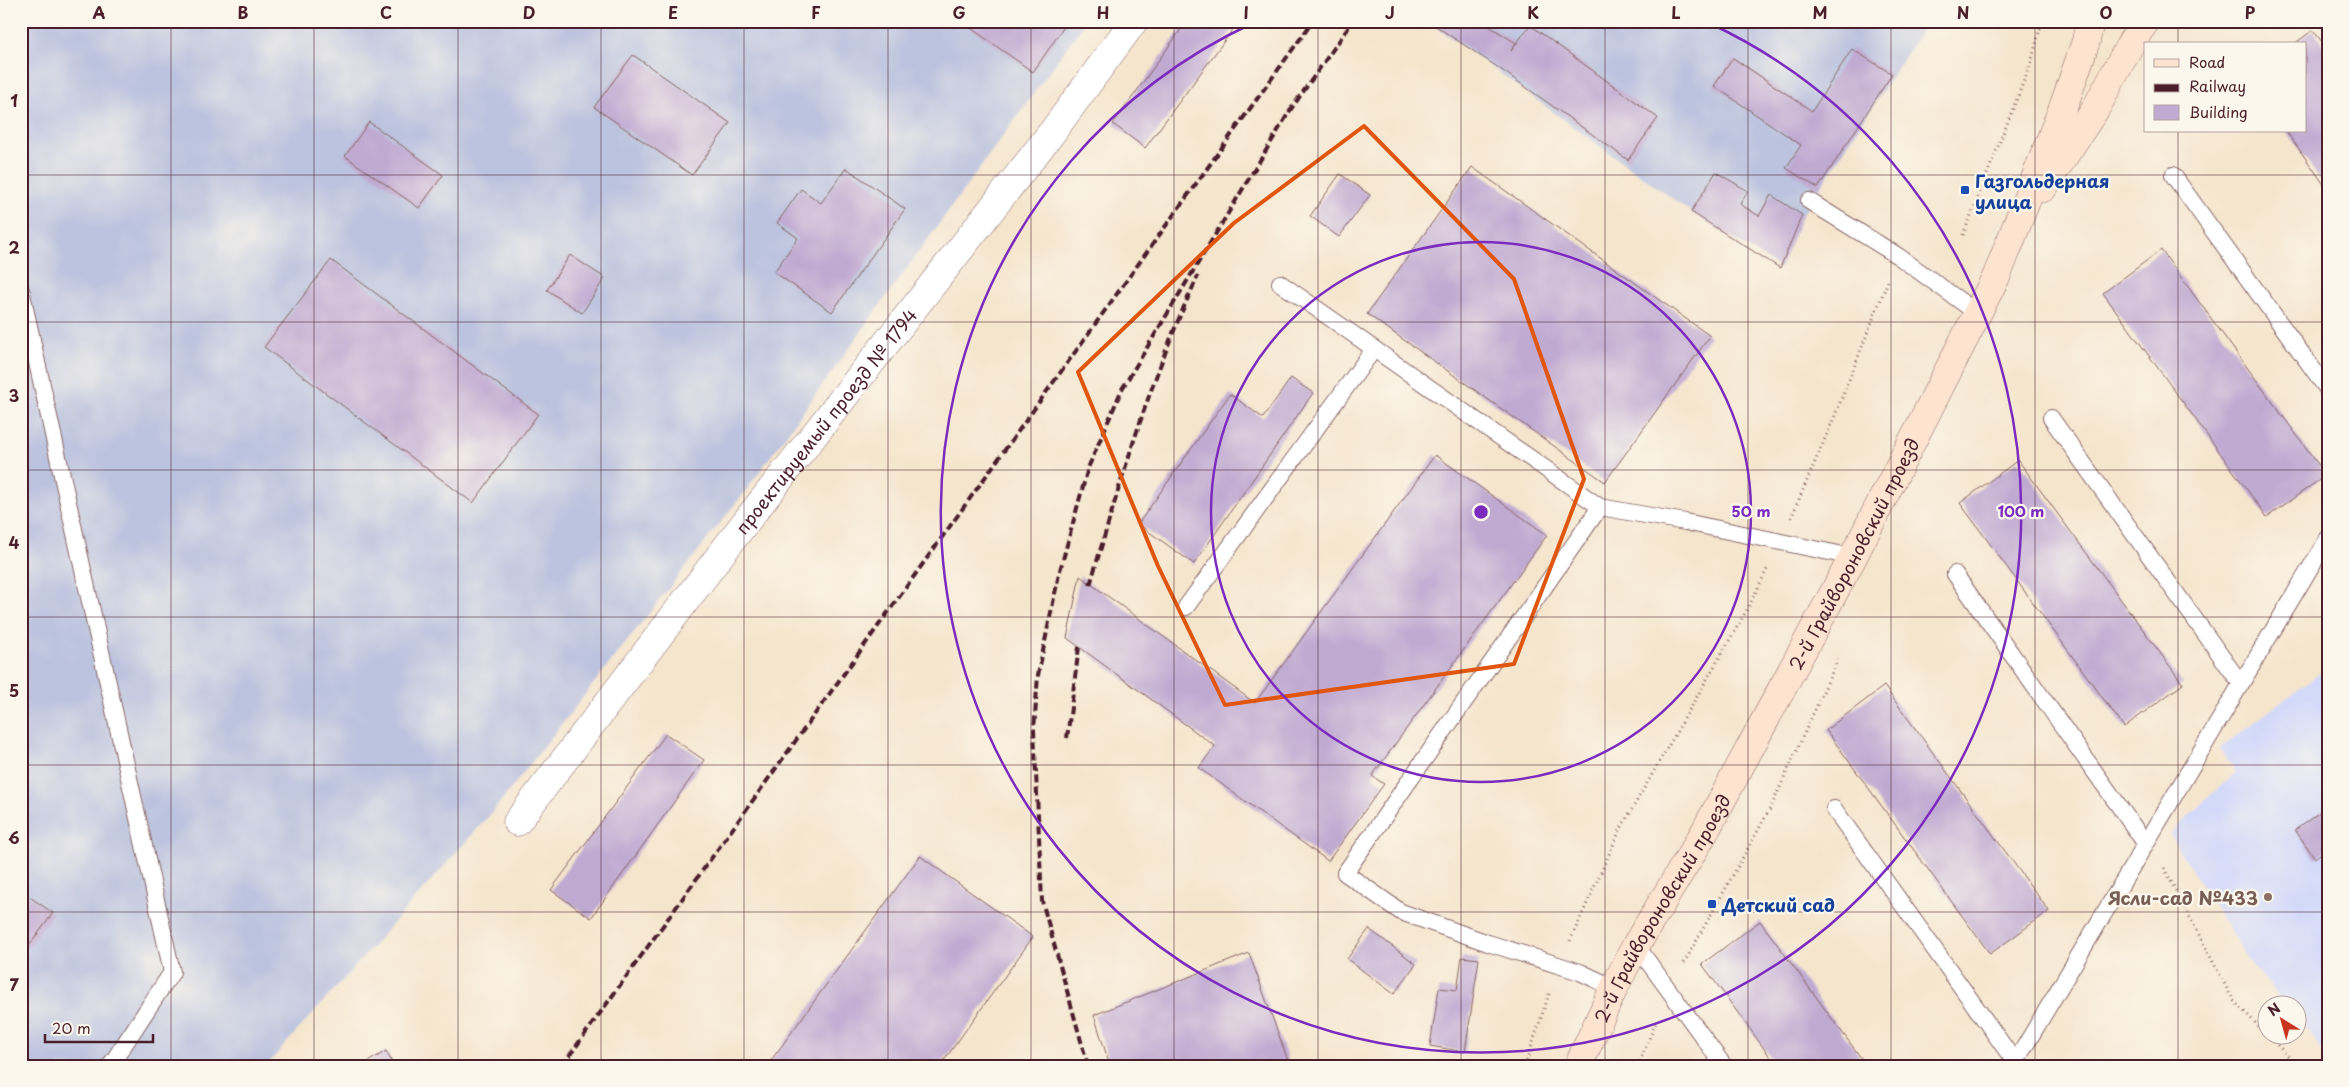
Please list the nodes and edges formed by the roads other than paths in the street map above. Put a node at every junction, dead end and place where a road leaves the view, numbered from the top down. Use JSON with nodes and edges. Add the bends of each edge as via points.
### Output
{"nodes":[{"id":1,"x":1134,"y":21,"type":"edge"},
{"id":2,"x":2090,"y":21,"type":"edge"},
{"id":3,"x":2146,"y":21,"type":"edge"},
{"id":4,"x":2173,"y":175,"type":"dead end"},
{"id":5,"x":1809,"y":201,"type":"dead end"},
{"id":6,"x":2014,"y":233,"type":"junction"},
{"id":7,"x":1280,"y":283,"type":"dead end"},
{"id":8,"x":21,"y":290,"type":"edge"},
{"id":9,"x":1977,"y":313,"type":"junction"},
{"id":10,"x":1374,"y":349,"type":"junction"},
{"id":11,"x":2328,"y":390,"type":"edge"},
{"id":12,"x":2051,"y":418,"type":"dead end"},
{"id":13,"x":1600,"y":507,"type":"junction"},
{"id":14,"x":2328,"y":538,"type":"edge"},
{"id":15,"x":1853,"y":557,"type":"junction"},
{"id":16,"x":1954,"y":574,"type":"dead end"},
{"id":17,"x":1186,"y":608,"type":"dead end"},
{"id":18,"x":2241,"y":684,"type":"junction"},
{"id":19,"x":1834,"y":809,"type":"dead end"},
{"id":20,"x":518,"y":822,"type":"dead end"},
{"id":21,"x":2145,"y":843,"type":"junction"},
{"id":22,"x":1636,"y":945,"type":"junction"},
{"id":23,"x":1614,"y":988,"type":"junction"},
{"id":24,"x":2014,"y":1064,"type":"edge"},
{"id":25,"x":110,"y":1066,"type":"edge"},
{"id":26,"x":1578,"y":1066,"type":"edge"},
{"id":27,"x":1724,"y":1066,"type":"edge"}],
"edges":[{"from":1,"to":20,"type":"street","name":"проектируемый проезд № 1794","via":[[1053,131],[735,536]]},
{"from":2,"to":6,"type":"main road","name":"2-й Грайвороновский проезд","via":[[2064,105]]},
{"from":3,"to":6,"type":"main road","via":[[2096,108]]},
{"from":4,"to":11,"type":"lane"},
{"from":5,"to":9,"type":"lane","via":[[1898,256]]},
{"from":6,"to":9,"type":"main road","name":"2-й Грайвороновский проезд"},
{"from":7,"to":10,"type":"lane"},
{"from":8,"to":25,"type":"lane","via":[[172,972]]},
{"from":9,"to":15,"type":"main road","name":"2-й Грайвороновский проезд"},
{"from":10,"to":13,"type":"lane"},
{"from":10,"to":17,"type":"lane"},
{"from":12,"to":18,"type":"lane"},
{"from":13,"to":15,"type":"lane"},
{"from":13,"to":23,"type":"lane","via":[[1345,873],[1401,912],[1580,972]]},
{"from":14,"to":18,"type":"lane"},
{"from":15,"to":22,"type":"main road","name":"2-й Грайвороновский проезд","via":[[1704,833]]},
{"from":16,"to":21,"type":"lane"},
{"from":18,"to":21,"type":"lane"},
{"from":19,"to":24,"type":"lane"},
{"from":21,"to":24,"type":"lane"},
{"from":22,"to":23,"type":"main road","name":"2-й Грайвороновский проезд"},
{"from":22,"to":27,"type":"lane"},
{"from":23,"to":26,"type":"main road","name":"2-й Грайвороновский проезд"}]}
